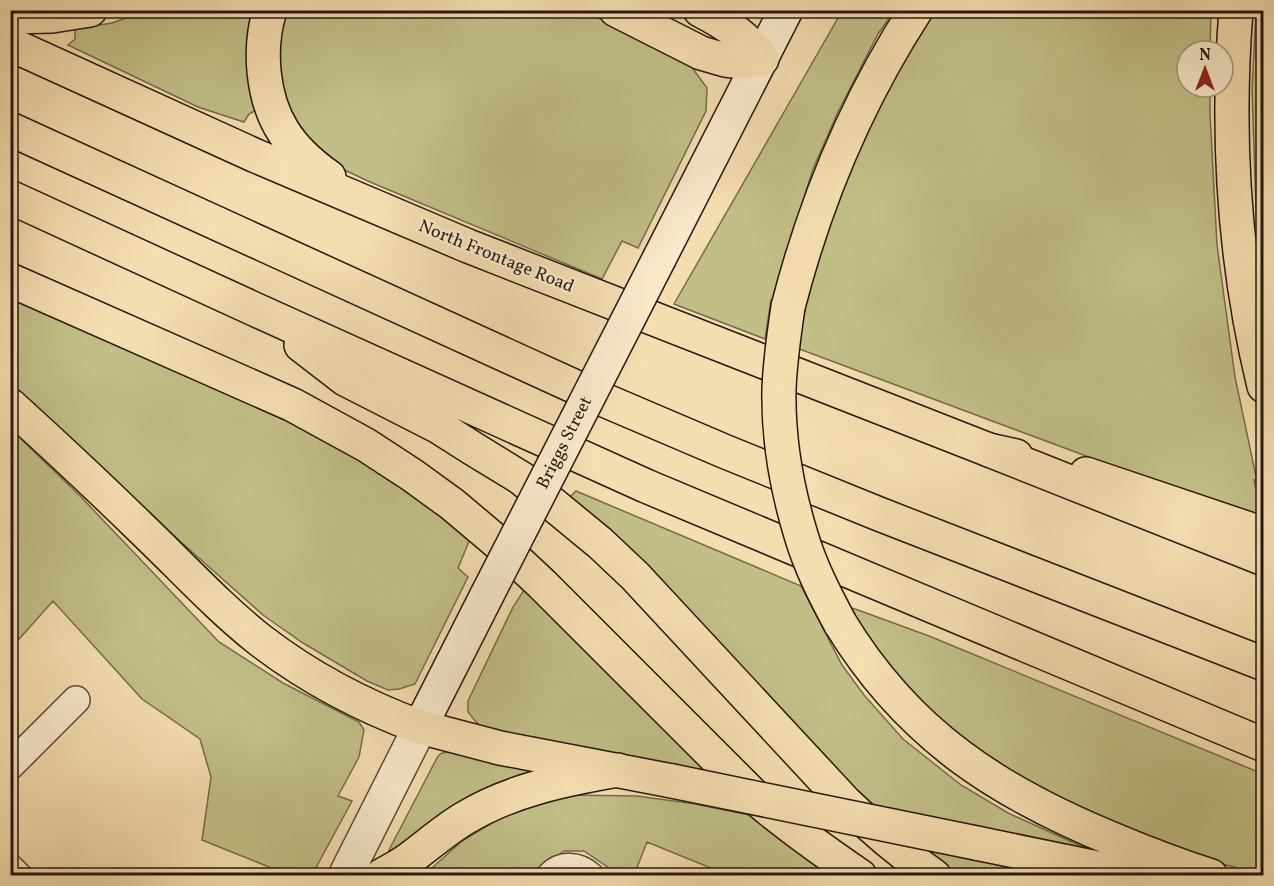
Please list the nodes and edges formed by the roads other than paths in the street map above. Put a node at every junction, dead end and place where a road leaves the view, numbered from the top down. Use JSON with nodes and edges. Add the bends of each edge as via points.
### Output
{"nodes":[{"id":1,"x":90,"y":10,"type":"edge"},
{"id":2,"x":270,"y":10,"type":"edge"},
{"id":3,"x":616,"y":10,"type":"edge"},
{"id":4,"x":700,"y":10,"type":"edge"},
{"id":5,"x":786,"y":10,"type":"edge"},
{"id":6,"x":916,"y":10,"type":"edge"},
{"id":7,"x":1236,"y":10,"type":"edge"},
{"id":8,"x":10,"y":17,"type":"edge"},
{"id":9,"x":10,"y":44,"type":"edge"},
{"id":10,"x":762,"y":59,"type":"junction"},
{"id":11,"x":10,"y":129,"type":"edge"},
{"id":12,"x":10,"y":197,"type":"edge"},
{"id":13,"x":367,"y":204,"type":"junction"},
{"id":14,"x":10,"y":280,"type":"edge"},
{"id":15,"x":254,"y":309,"type":"junction"},
{"id":16,"x":1263,"y":386,"type":"edge"},
{"id":17,"x":10,"y":405,"type":"edge"},
{"id":18,"x":989,"y":450,"type":"junction"},
{"id":19,"x":1263,"y":534,"type":"edge"},
{"id":20,"x":1263,"y":559,"type":"edge"},
{"id":21,"x":1263,"y":664,"type":"edge"},
{"id":22,"x":76,"y":700,"type":"dead end"},
{"id":23,"x":420,"y":727,"type":"junction"},
{"id":24,"x":1263,"y":745,"type":"edge"},
{"id":25,"x":10,"y":766,"type":"edge"},
{"id":26,"x":618,"y":770,"type":"junction"},
{"id":27,"x":10,"y":868,"type":"edge"},
{"id":28,"x":18,"y":876,"type":"edge"},
{"id":29,"x":345,"y":876,"type":"edge"},
{"id":30,"x":381,"y":876,"type":"edge"},
{"id":31,"x":549,"y":876,"type":"edge"},
{"id":32,"x":590,"y":876,"type":"edge"},
{"id":33,"x":860,"y":876,"type":"edge"},
{"id":34,"x":934,"y":876,"type":"edge"},
{"id":35,"x":1136,"y":876,"type":"edge"},
{"id":36,"x":1211,"y":876,"type":"edge"}],
"edges":[{"from":1,"to":8,"type":"main road"},
{"from":2,"to":13,"type":"main road","via":[[263,62],[272,108],[284,133],[326,175]]},
{"from":3,"to":10,"type":"main road","via":[[701,53],[743,62]]},
{"from":4,"to":10,"type":"main road","via":[[740,34]]},
{"from":5,"to":10,"type":"main road","name":"Briggs Street"},
{"from":6,"to":36,"type":"main road","bridge":true,"via":[[882,66],[839,156],[815,216],[788,307],[779,391],[782,445],[801,536],[840,624],[854,646],[909,713],[956,754],[1024,798],[1089,830]]},
{"from":7,"to":16,"type":"main road","via":[[1231,104],[1234,184],[1244,294]]},
{"from":9,"to":13,"type":"main road","name":"North Frontage Road"},
{"from":10,"to":23,"type":"main road","name":"Briggs Street","bridge":true},
{"from":11,"to":21,"type":"main road","via":[[604,400],[879,514]]},
{"from":12,"to":15,"type":"main road"},
{"from":13,"to":18,"type":"main road","name":"North Frontage Road"},
{"from":14,"to":33,"type":"main road","via":[[293,405],[412,475],[452,504],[542,584],[759,801]]},
{"from":15,"to":24,"type":"main road","via":[[703,511]]},
{"from":15,"to":34,"type":"main road","via":[[345,379],[439,427],[521,478],[561,510],[634,576],[845,802],[878,834]]},
{"from":17,"to":23,"type":"main road","via":[[260,640],[353,699]]},
{"from":18,"to":19,"type":"main road","via":[[1103,479]]},
{"from":18,"to":20,"type":"main road"},
{"from":22,"to":25,"type":"street"},
{"from":23,"to":26,"type":"main road","via":[[500,748]]},
{"from":23,"to":29,"type":"main road","name":"Briggs Street"},
{"from":26,"to":30,"type":"main road","via":[[553,782],[485,807]]},
{"from":26,"to":35,"type":"main road","bridge":true},
{"from":27,"to":28,"type":"street"},
{"from":31,"to":32,"type":"street","via":[[572,867],[581,868]]}]}
